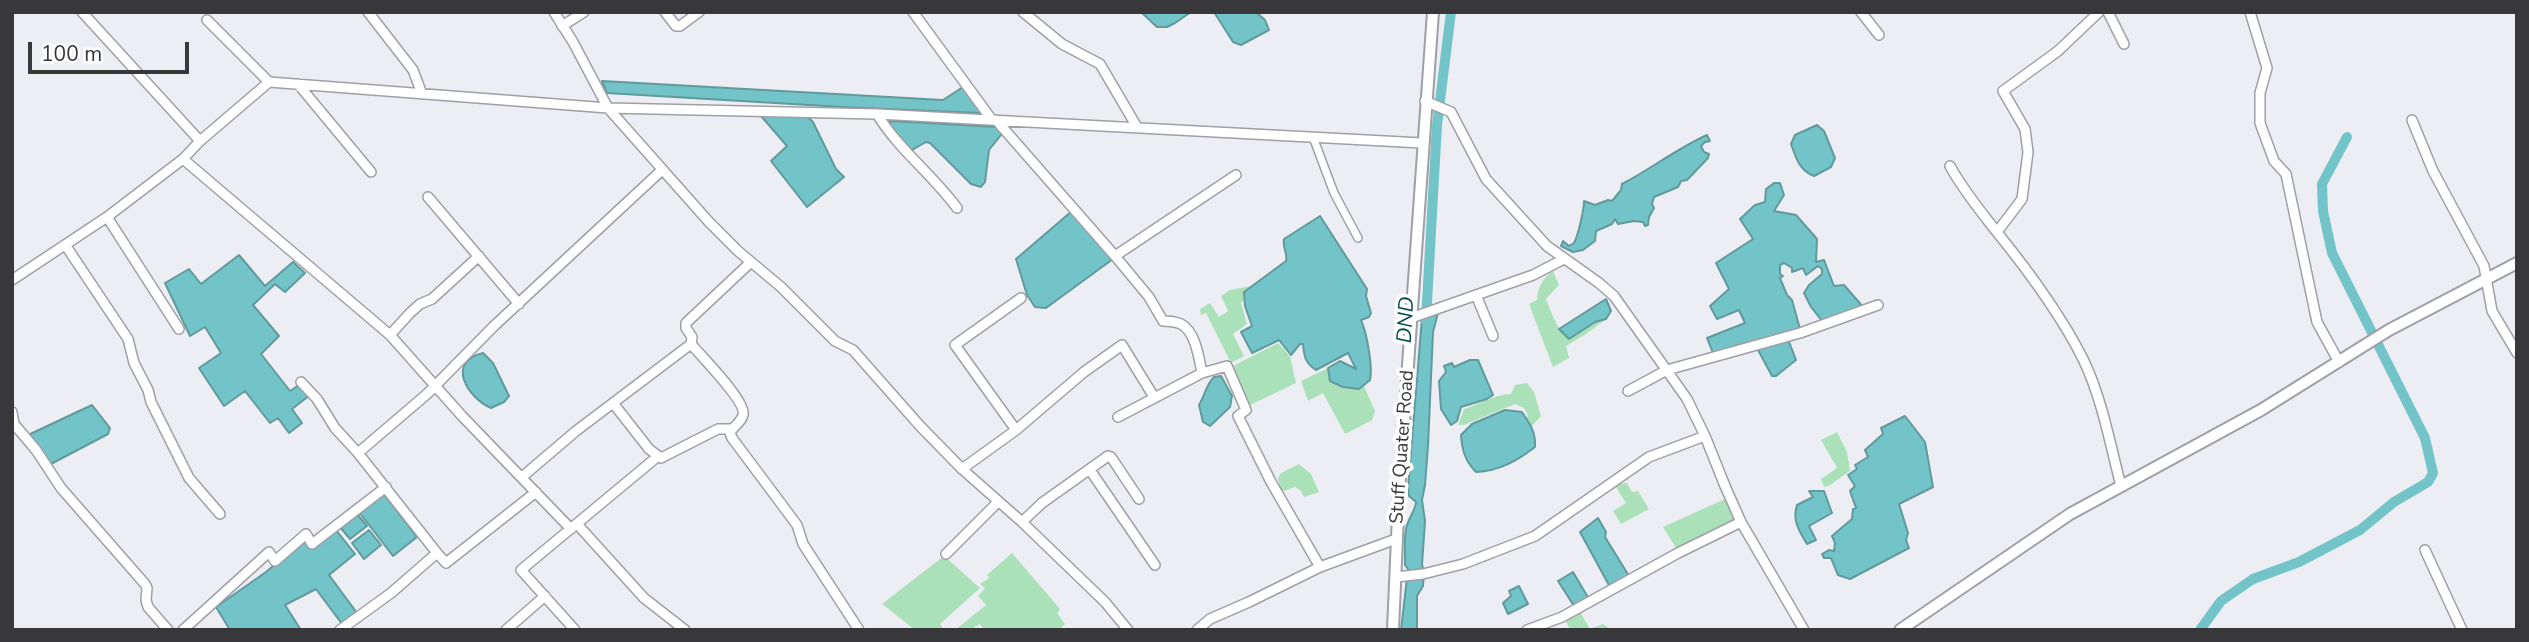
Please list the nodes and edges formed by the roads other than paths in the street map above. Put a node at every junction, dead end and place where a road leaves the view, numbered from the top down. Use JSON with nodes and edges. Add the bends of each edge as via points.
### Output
{"nodes":[{"id":1,"x":82,"y":12,"type":"edge"},
{"id":2,"x":368,"y":12,"type":"edge"},
{"id":3,"x":554,"y":12,"type":"edge"},
{"id":4,"x":584,"y":12,"type":"edge"},
{"id":5,"x":665,"y":12,"type":"edge"},
{"id":6,"x":699,"y":12,"type":"edge"},
{"id":7,"x":913,"y":12,"type":"edge"},
{"id":8,"x":1023,"y":12,"type":"edge"},
{"id":9,"x":1433,"y":12,"type":"edge"},
{"id":10,"x":1861,"y":12,"type":"edge"},
{"id":11,"x":2099,"y":12,"type":"edge"},
{"id":12,"x":2108,"y":12,"type":"edge"},
{"id":13,"x":2250,"y":12,"type":"edge"},
{"id":14,"x":207,"y":20,"type":"dead end"},
{"id":15,"x":562,"y":26,"type":"junction"},
{"id":16,"x":1879,"y":34,"type":"dead end"},
{"id":17,"x":2123,"y":44,"type":"dead end"},
{"id":18,"x":269,"y":82,"type":"junction"},
{"id":19,"x":298,"y":84,"type":"junction"},
{"id":20,"x":422,"y":94,"type":"junction"},
{"id":21,"x":1429,"y":103,"type":"junction"},
{"id":22,"x":608,"y":108,"type":"junction"},
{"id":23,"x":877,"y":114,"type":"junction"},
{"id":24,"x":994,"y":120,"type":"junction"},
{"id":25,"x":2412,"y":120,"type":"dead end"},
{"id":26,"x":1137,"y":127,"type":"junction"},
{"id":27,"x":1312,"y":137,"type":"junction"},
{"id":28,"x":200,"y":141,"type":"junction"},
{"id":29,"x":1422,"y":143,"type":"junction"},
{"id":30,"x":183,"y":159,"type":"junction"},
{"id":31,"x":1950,"y":166,"type":"dead end"},
{"id":32,"x":662,"y":170,"type":"junction"},
{"id":33,"x":371,"y":172,"type":"dead end"},
{"id":34,"x":1236,"y":175,"type":"dead end"},
{"id":35,"x":428,"y":197,"type":"dead end"},
{"id":36,"x":957,"y":208,"type":"dead end"},
{"id":37,"x":107,"y":217,"type":"junction"},
{"id":38,"x":1997,"y":232,"type":"junction"},
{"id":39,"x":1358,"y":238,"type":"dead end"},
{"id":40,"x":66,"y":246,"type":"junction"},
{"id":41,"x":480,"y":256,"type":"junction"},
{"id":42,"x":1115,"y":256,"type":"junction"},
{"id":43,"x":1564,"y":259,"type":"junction"},
{"id":44,"x":751,"y":262,"type":"junction"},
{"id":45,"x":2517,"y":263,"type":"edge"},
{"id":46,"x":12,"y":280,"type":"edge"},
{"id":47,"x":2486,"y":280,"type":"junction"},
{"id":48,"x":1476,"y":295,"type":"junction"},
{"id":49,"x":1021,"y":298,"type":"dead end"},
{"id":50,"x":519,"y":304,"type":"junction"},
{"id":51,"x":1878,"y":306,"type":"dead end"},
{"id":52,"x":1416,"y":317,"type":"junction"},
{"id":53,"x":179,"y":328,"type":"dead end"},
{"id":54,"x":390,"y":335,"type":"junction"},
{"id":55,"x":1493,"y":336,"type":"dead end"},
{"id":56,"x":691,"y":344,"type":"junction"},
{"id":57,"x":2517,"y":353,"type":"edge"},
{"id":58,"x":2339,"y":362,"type":"junction"},
{"id":59,"x":1667,"y":370,"type":"junction"},
{"id":60,"x":1202,"y":373,"type":"junction"},
{"id":61,"x":301,"y":382,"type":"dead end"},
{"id":62,"x":434,"y":385,"type":"junction"},
{"id":63,"x":1628,"y":391,"type":"dead end"},
{"id":64,"x":1154,"y":397,"type":"junction"},
{"id":65,"x":613,"y":403,"type":"junction"},
{"id":66,"x":12,"y":412,"type":"edge"},
{"id":67,"x":1118,"y":417,"type":"dead end"},
{"id":68,"x":731,"y":429,"type":"junction"},
{"id":69,"x":1016,"y":430,"type":"junction"},
{"id":70,"x":1705,"y":436,"type":"junction"},
{"id":71,"x":358,"y":453,"type":"junction"},
{"id":72,"x":657,"y":457,"type":"junction"},
{"id":73,"x":962,"y":469,"type":"junction"},
{"id":74,"x":1090,"y":470,"type":"junction"},
{"id":75,"x":522,"y":477,"type":"junction"},
{"id":76,"x":2121,"y":486,"type":"junction"},
{"id":77,"x":386,"y":487,"type":"junction"},
{"id":78,"x":536,"y":492,"type":"junction"},
{"id":79,"x":1139,"y":499,"type":"dead end"},
{"id":80,"x":998,"y":502,"type":"junction"},
{"id":81,"x":220,"y":514,"type":"dead end"},
{"id":82,"x":1741,"y":522,"type":"junction"},
{"id":83,"x":1022,"y":523,"type":"junction"},
{"id":84,"x":574,"y":527,"type":"junction"},
{"id":85,"x":1396,"y":539,"type":"junction"},
{"id":86,"x":2425,"y":550,"type":"dead end"},
{"id":87,"x":437,"y":553,"type":"junction"},
{"id":88,"x":946,"y":554,"type":"dead end"},
{"id":89,"x":1155,"y":565,"type":"dead end"},
{"id":90,"x":1320,"y":567,"type":"junction"},
{"id":91,"x":1401,"y":576,"type":"junction"},
{"id":92,"x":545,"y":596,"type":"junction"},
{"id":93,"x":168,"y":630,"type":"edge"},
{"id":94,"x":183,"y":630,"type":"edge"},
{"id":95,"x":340,"y":630,"type":"edge"},
{"id":96,"x":506,"y":630,"type":"edge"},
{"id":97,"x":575,"y":630,"type":"edge"},
{"id":98,"x":685,"y":630,"type":"edge"},
{"id":99,"x":859,"y":630,"type":"edge"},
{"id":100,"x":1128,"y":630,"type":"edge"},
{"id":101,"x":1196,"y":630,"type":"edge"},
{"id":102,"x":1393,"y":630,"type":"edge"},
{"id":103,"x":1527,"y":630,"type":"edge"},
{"id":104,"x":1804,"y":630,"type":"edge"},
{"id":105,"x":1901,"y":630,"type":"edge"},
{"id":106,"x":2462,"y":630,"type":"edge"}],
"edges":[{"from":1,"to":28,"type":"street"},
{"from":2,"to":20,"type":"street","via":[[413,70]]},
{"from":3,"to":15,"type":"street"},
{"from":4,"to":15,"type":"street"},
{"from":5,"to":6,"type":"street","via":[[676,26]]},
{"from":7,"to":24,"type":"street"},
{"from":8,"to":26,"type":"street","via":[[1062,44],[1100,64]]},
{"from":9,"to":21,"type":"street","name":"Stuff Quater Road"},
{"from":10,"to":16,"type":"street"},
{"from":11,"to":38,"type":"street","via":[[2058,51],[2003,91],[2025,129],[2028,152],[2022,199]]},
{"from":12,"to":17,"type":"street"},
{"from":13,"to":58,"type":"street","via":[[2267,68],[2260,93],[2260,122],[2274,161],[2286,174],[2317,322]]},
{"from":14,"to":18,"type":"street"},
{"from":15,"to":22,"type":"street"},
{"from":18,"to":19,"type":"street"},
{"from":18,"to":28,"type":"street"},
{"from":19,"to":20,"type":"street"},
{"from":19,"to":33,"type":"street"},
{"from":20,"to":22,"type":"street"},
{"from":21,"to":29,"type":"street","name":"Stuff Quater Road"},
{"from":21,"to":43,"type":"street","via":[[1451,112],[1486,179]]},
{"from":22,"to":23,"type":"street"},
{"from":22,"to":32,"type":"street"},
{"from":23,"to":24,"type":"street"},
{"from":23,"to":36,"type":"street"},
{"from":24,"to":26,"type":"street"},
{"from":24,"to":42,"type":"street"},
{"from":25,"to":47,"type":"street","via":[[2433,171],[2484,266]]},
{"from":26,"to":27,"type":"street"},
{"from":27,"to":29,"type":"street"},
{"from":27,"to":39,"type":"street"},
{"from":28,"to":30,"type":"street"},
{"from":29,"to":52,"type":"street","name":"Stuff Quater Road"},
{"from":30,"to":37,"type":"street"},
{"from":30,"to":54,"type":"street"},
{"from":31,"to":38,"type":"street"},
{"from":32,"to":44,"type":"street"},
{"from":32,"to":50,"type":"street"},
{"from":34,"to":42,"type":"street"},
{"from":35,"to":41,"type":"street"},
{"from":37,"to":40,"type":"street"},
{"from":37,"to":53,"type":"street"},
{"from":38,"to":76,"type":"street","via":[[2083,360]]},
{"from":40,"to":46,"type":"street"},
{"from":40,"to":81,"type":"street","via":[[128,340],[151,402],[189,478]]},
{"from":41,"to":50,"type":"street"},
{"from":41,"to":54,"type":"street","via":[[432,299],[419,304]]},
{"from":42,"to":60,"type":"street","via":[[1163,321],[1185,327]]},
{"from":43,"to":48,"type":"street"},
{"from":43,"to":59,"type":"street","via":[[1614,296]]},
{"from":44,"to":56,"type":"street","via":[[686,323]]},
{"from":44,"to":73,"type":"street","via":[[835,341],[853,350]]},
{"from":45,"to":47,"type":"street"},
{"from":47,"to":57,"type":"street","via":[[2492,311]]},
{"from":47,"to":58,"type":"street","via":[[2389,330]]},
{"from":48,"to":52,"type":"street"},
{"from":48,"to":55,"type":"street"},
{"from":49,"to":69,"type":"street","via":[[955,345]]},
{"from":50,"to":62,"type":"street"},
{"from":51,"to":59,"type":"street"},
{"from":52,"to":85,"type":"street","name":"Stuff Quater Road"},
{"from":54,"to":62,"type":"street"},
{"from":56,"to":65,"type":"street"},
{"from":56,"to":68,"type":"street","via":[[740,402],[743,415]]},
{"from":58,"to":76,"type":"street"},
{"from":59,"to":63,"type":"street"},
{"from":59,"to":70,"type":"street"},
{"from":60,"to":64,"type":"street"},
{"from":60,"to":90,"type":"street","via":[[1227,366],[1246,410],[1238,416]]},
{"from":61,"to":71,"type":"street"},
{"from":62,"to":71,"type":"street"},
{"from":62,"to":75,"type":"street"},
{"from":64,"to":67,"type":"street"},
{"from":64,"to":69,"type":"street","via":[[1122,345]]},
{"from":65,"to":72,"type":"street"},
{"from":65,"to":75,"type":"street"},
{"from":66,"to":93,"type":"street","via":[[14,424],[61,488],[145,584],[148,607]]},
{"from":68,"to":72,"type":"street","via":[[718,429],[668,456]]},
{"from":68,"to":99,"type":"street","via":[[732,438],[797,525],[803,544]]},
{"from":69,"to":73,"type":"street"},
{"from":70,"to":82,"type":"street"},
{"from":70,"to":91,"type":"street","via":[[1649,457],[1535,536],[1463,564]]},
{"from":71,"to":77,"type":"street"},
{"from":72,"to":84,"type":"street"},
{"from":73,"to":80,"type":"street"},
{"from":74,"to":79,"type":"street","via":[[1111,457]]},
{"from":74,"to":83,"type":"street"},
{"from":74,"to":89,"type":"street"},
{"from":75,"to":78,"type":"street"},
{"from":76,"to":105,"type":"street","via":[[2070,514]]},
{"from":77,"to":87,"type":"street"},
{"from":77,"to":94,"type":"street","via":[[312,544],[306,534],[275,561],[269,552]]},
{"from":78,"to":84,"type":"street"},
{"from":78,"to":87,"type":"street","via":[[446,563]]},
{"from":80,"to":83,"type":"street"},
{"from":80,"to":88,"type":"street"},
{"from":82,"to":103,"type":"street","via":[[1562,617]]},
{"from":82,"to":104,"type":"street"},
{"from":83,"to":100,"type":"street"},
{"from":84,"to":92,"type":"street","via":[[521,570]]},
{"from":84,"to":98,"type":"street","via":[[644,598]]},
{"from":85,"to":90,"type":"street"},
{"from":85,"to":91,"type":"street","name":"Stuff Quater Road"},
{"from":86,"to":106,"type":"street"},
{"from":87,"to":95,"type":"street"},
{"from":90,"to":101,"type":"street"},
{"from":91,"to":102,"type":"street","name":"Stuff Quater Road"},
{"from":92,"to":96,"type":"street"},
{"from":92,"to":97,"type":"street"}]}
